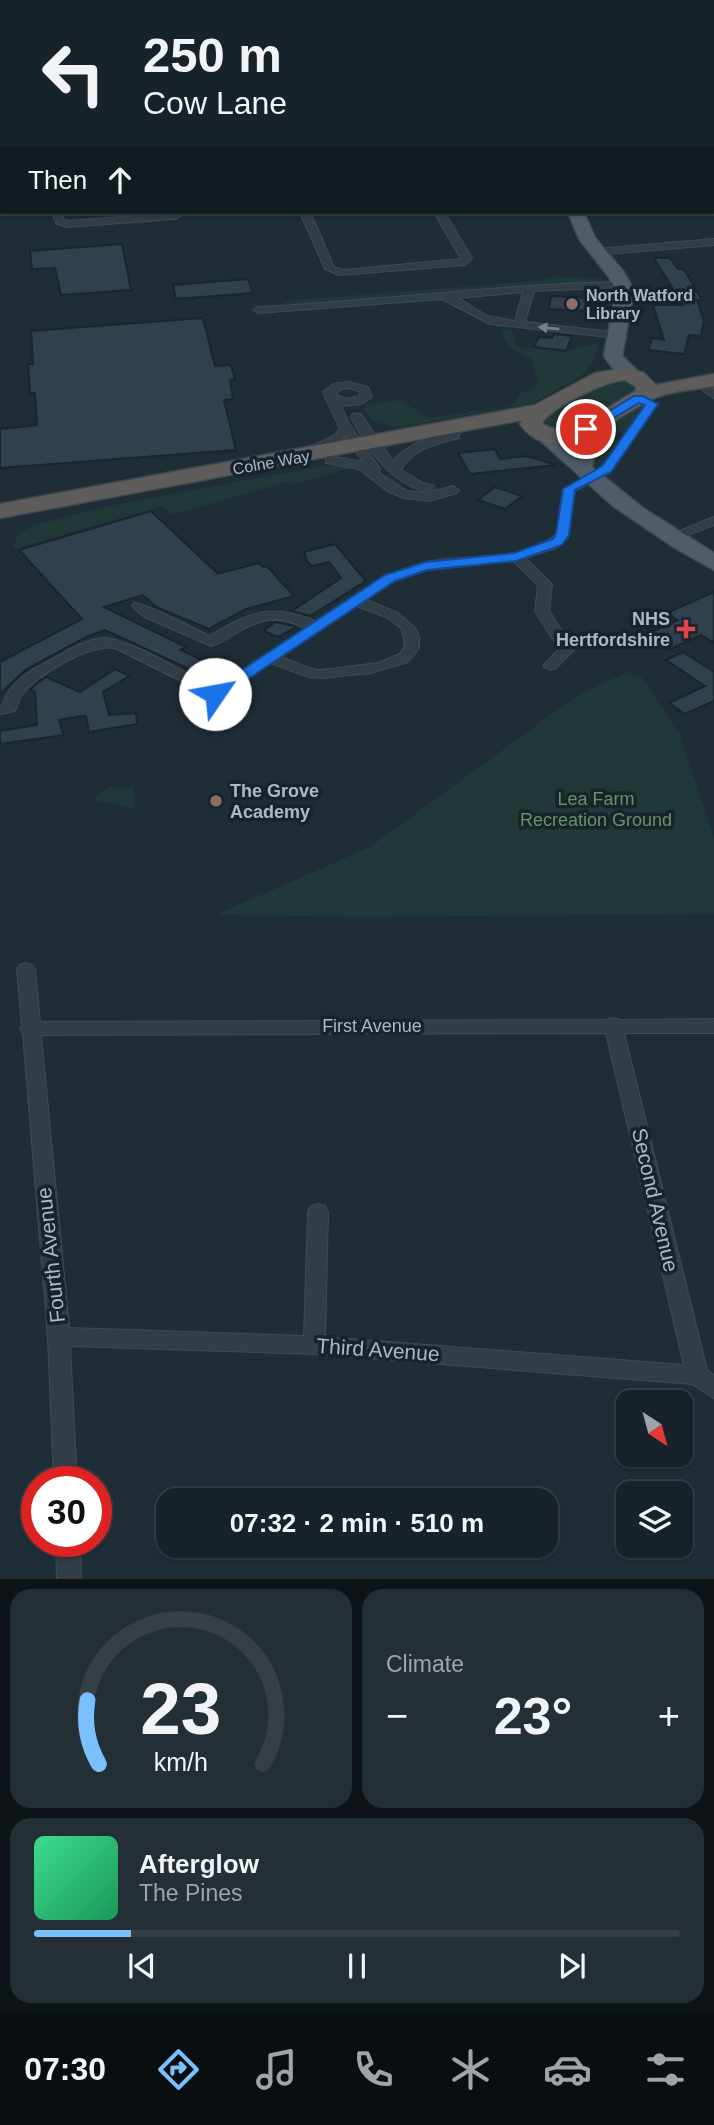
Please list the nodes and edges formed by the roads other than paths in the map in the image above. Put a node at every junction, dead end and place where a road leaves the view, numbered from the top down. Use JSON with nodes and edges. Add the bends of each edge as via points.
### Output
{"nodes":[{"id":1,"x":57,"y":214,"type":"edge"},
{"id":2,"x":179,"y":214,"type":"edge"},
{"id":3,"x":306,"y":214,"type":"edge"},
{"id":4,"x":440,"y":214,"type":"edge"},
{"id":5,"x":577,"y":214,"type":"edge"},
{"id":6,"x":714,"y":242,"type":"edge"},
{"id":7,"x":597,"y":252,"type":"junction"},
{"id":8,"x":623,"y":285,"type":"junction"},
{"id":9,"x":530,"y":287,"type":"junction"},
{"id":10,"x":479,"y":292,"type":"junction"},
{"id":11,"x":443,"y":297,"type":"junction"},
{"id":12,"x":467,"y":305,"type":"junction"},
{"id":13,"x":258,"y":310,"type":"dead end"},
{"id":14,"x":519,"y":325,"type":"junction"},
{"id":15,"x":617,"y":335,"type":"junction"},
{"id":16,"x":613,"y":355,"type":"junction"},
{"id":17,"x":589,"y":383,"type":"junction"},
{"id":18,"x":706,"y":385,"type":"edge"},
{"id":19,"x":640,"y":387,"type":"junction"},
{"id":20,"x":333,"y":400,"type":"junction"},
{"id":21,"x":358,"y":401,"type":"junction"},
{"id":22,"x":542,"y":410,"type":"junction"},
{"id":23,"x":357,"y":417,"type":"junction"},
{"id":24,"x":603,"y":430,"type":"junction"},
{"id":25,"x":542,"y":433,"type":"junction"},
{"id":26,"x":404,"y":435,"type":"junction"},
{"id":27,"x":455,"y":435,"type":"junction"},
{"id":28,"x":626,"y":439,"type":"junction"},
{"id":29,"x":364,"y":444,"type":"junction"},
{"id":30,"x":330,"y":460,"type":"junction"},
{"id":31,"x":395,"y":469,"type":"junction"},
{"id":32,"x":587,"y":472,"type":"junction"},
{"id":33,"x":379,"y":477,"type":"junction"},
{"id":34,"x":0,"y":512,"type":"edge"},
{"id":35,"x":0,"y":517,"type":"edge"},
{"id":36,"x":714,"y":521,"type":"edge"},
{"id":37,"x":672,"y":537,"type":"junction"},
{"id":38,"x":516,"y":557,"type":"junction"},
{"id":39,"x":714,"y":563,"type":"edge"},
{"id":40,"x":356,"y":601,"type":"junction"},
{"id":41,"x":139,"y":606,"type":"dead end"},
{"id":42,"x":317,"y":627,"type":"junction"},
{"id":43,"x":271,"y":658,"type":"junction"},
{"id":44,"x":550,"y":666,"type":"dead end"},
{"id":45,"x":0,"y":710,"type":"edge"},
{"id":46,"x":26,"y":969,"type":"dead end"},
{"id":47,"x":613,"y":1024,"type":"junction"},
{"id":48,"x":714,"y":1026,"type":"edge"},
{"id":49,"x":30,"y":1029,"type":"junction"},
{"id":50,"x":318,"y":1212,"type":"dead end"},
{"id":51,"x":60,"y":1337,"type":"junction"},
{"id":52,"x":314,"y":1345,"type":"junction"},
{"id":53,"x":705,"y":1382,"type":"edge"},
{"id":54,"x":64,"y":1466,"type":"edge"},
{"id":55,"x":68,"y":1557,"type":"edge"},
{"id":56,"x":69,"y":1579,"type":"edge"}],
"edges":[{"from":1,"to":2,"type":"street","via":[[66,224]]},
{"from":3,"to":4,"type":"street","via":[[330,269],[343,274],[465,262],[467,258]]},
{"from":5,"to":7,"type":"main road"},
{"from":6,"to":7,"type":"street"},
{"from":7,"to":8,"type":"main road"},
{"from":8,"to":9,"type":"street"},
{"from":8,"to":15,"type":"main road"},
{"from":9,"to":10,"type":"street"},
{"from":9,"to":14,"type":"street"},
{"from":10,"to":11,"type":"street"},
{"from":10,"to":12,"type":"street"},
{"from":11,"to":12,"type":"street"},
{"from":11,"to":13,"type":"street"},
{"from":12,"to":14,"type":"street","via":[[480,318]]},
{"from":15,"to":14,"type":"street","one_way":true},
{"from":15,"to":16,"type":"main road"},
{"from":16,"to":17,"type":"main road"},
{"from":16,"to":19,"type":"main road"},
{"from":17,"to":19,"type":"highway","name":"Colne Way","via":[[611,375]]},
{"from":17,"to":22,"type":"highway","name":"Colne Way"},
{"from":18,"to":19,"type":"highway"},
{"from":19,"to":24,"type":"highway","name":"Colne Way"},
{"from":19,"to":28,"type":"street","via":[[652,404]]},
{"from":20,"to":21,"type":"street"},
{"from":20,"to":21,"type":"street","via":[[331,389],[348,385],[366,391],[366,397]]},
{"from":20,"to":29,"type":"street"},
{"from":21,"to":23,"type":"street"},
{"from":22,"to":25,"type":"highway","via":[[531,422]]},
{"from":22,"to":26,"type":"highway","name":"Colne Way"},
{"from":23,"to":26,"type":"street","via":[[376,429]]},
{"from":23,"to":29,"type":"street"},
{"from":24,"to":25,"type":"highway","name":"Colne Way"},
{"from":24,"to":28,"type":"street"},
{"from":24,"to":32,"type":"main road","via":[[588,441]]},
{"from":25,"to":27,"type":"highway","name":"Colne Way"},
{"from":25,"to":32,"type":"main road"},
{"from":26,"to":29,"type":"highway","name":"Colne Way"},
{"from":27,"to":29,"type":"highway","name":"Colne Way"},
{"from":27,"to":31,"type":"street","via":[[412,449],[398,460]]},
{"from":28,"to":32,"type":"street","via":[[607,469]]},
{"from":29,"to":30,"type":"highway","name":"Colne Way"},
{"from":29,"to":31,"type":"street"},
{"from":29,"to":33,"type":"street"},
{"from":29,"to":34,"type":"highway","name":"Colne Way"},
{"from":30,"to":33,"type":"street","via":[[358,464]]},
{"from":30,"to":35,"type":"highway","name":"Colne Way"},
{"from":31,"to":33,"type":"street","via":[[417,487],[453,490],[412,496],[391,488]]},
{"from":32,"to":37,"type":"main road"},
{"from":32,"to":38,"type":"street","via":[[568,491],[561,538]]},
{"from":36,"to":37,"type":"street"},
{"from":37,"to":39,"type":"main road"},
{"from":38,"to":40,"type":"street","via":[[415,568]]},
{"from":38,"to":44,"type":"street","via":[[545,584],[542,611],[566,650]]},
{"from":40,"to":42,"type":"street"},
{"from":40,"to":43,"type":"street","via":[[393,615],[405,625],[412,646],[404,658],[387,665],[313,674]]},
{"from":41,"to":42,"type":"street","via":[[211,642],[237,626],[279,614]]},
{"from":42,"to":43,"type":"street"},
{"from":43,"to":45,"type":"street","via":[[215,694],[119,645],[89,645],[37,673],[12,696],[10,708]]},
{"from":46,"to":49,"type":"street","name":"Fourth Avenue"},
{"from":47,"to":48,"type":"street","name":"First Avenue"},
{"from":47,"to":49,"type":"street","name":"First Avenue"},
{"from":47,"to":53,"type":"street","name":"Second Avenue"},
{"from":49,"to":51,"type":"street","name":"Fourth Avenue"},
{"from":50,"to":52,"type":"street"},
{"from":51,"to":52,"type":"street","name":"Third Avenue"},
{"from":51,"to":54,"type":"street","name":"Fourth Avenue"},
{"from":52,"to":53,"type":"street","name":"Third Avenue"},
{"from":55,"to":56,"type":"street"}]}
